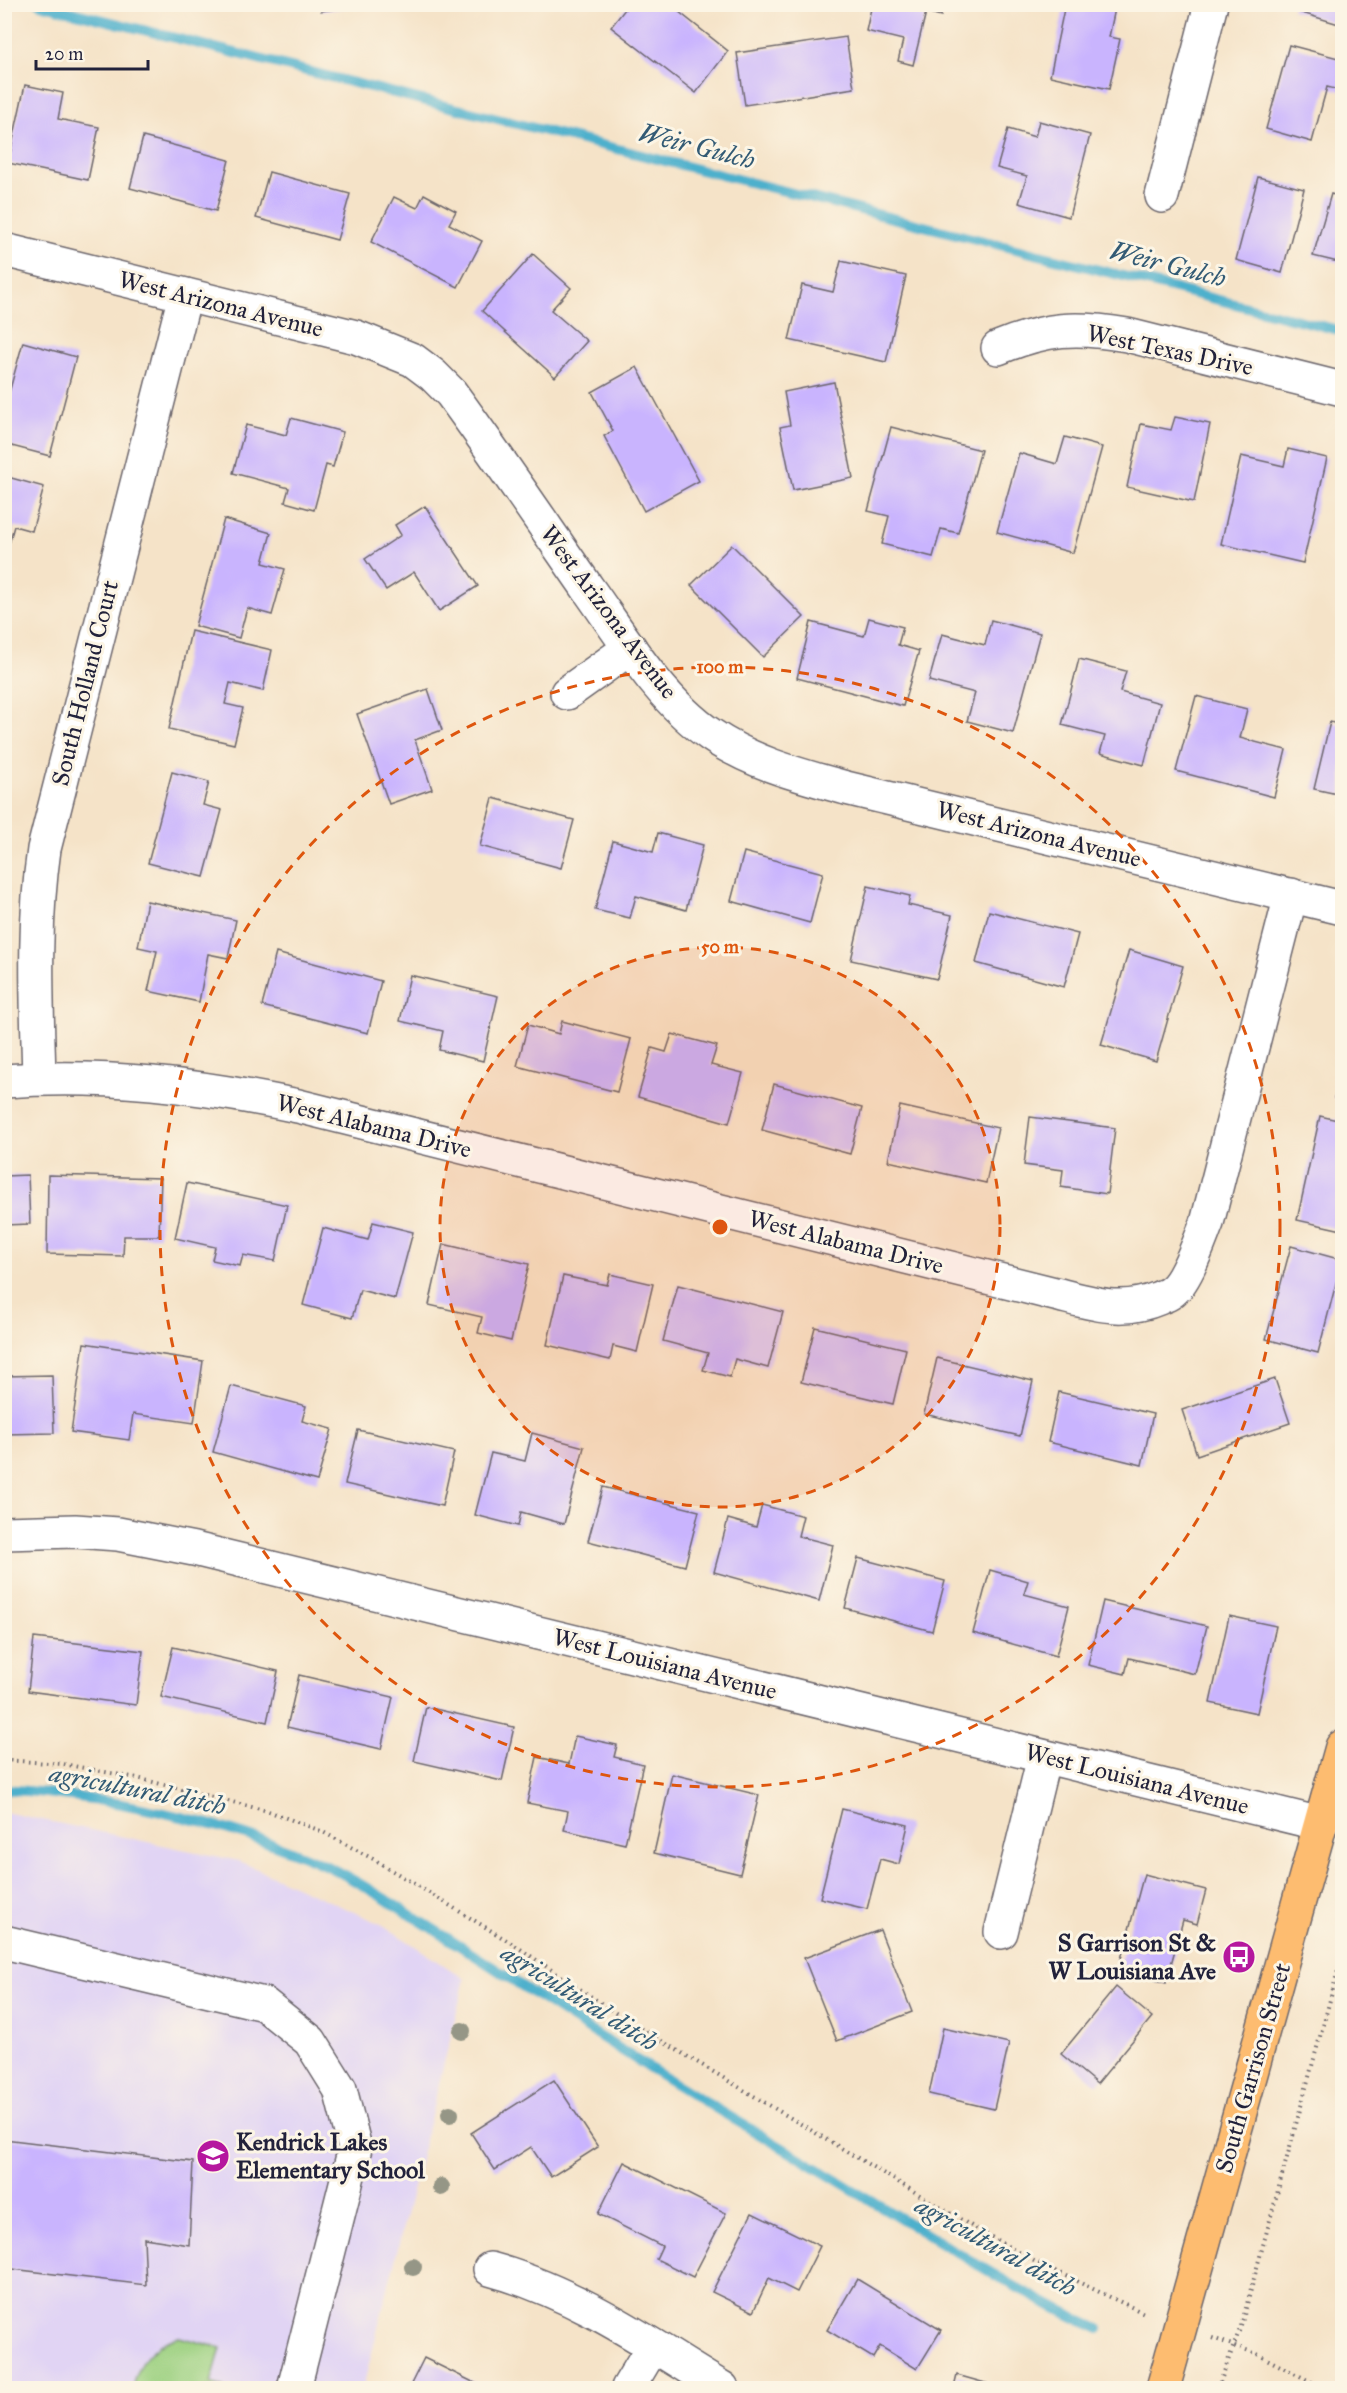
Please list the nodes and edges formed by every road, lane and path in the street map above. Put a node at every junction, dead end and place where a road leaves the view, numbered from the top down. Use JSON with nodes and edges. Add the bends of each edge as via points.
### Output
{"nodes":[{"id":1,"x":1211,"y":4,"type":"edge"},
{"id":2,"x":1162,"y":196,"type":"dead end"},
{"id":3,"x":4,"y":250,"type":"edge"},
{"id":4,"x":186,"y":295,"type":"junction"},
{"id":5,"x":998,"y":348,"type":"dead end"},
{"id":6,"x":1342,"y":389,"type":"edge"},
{"id":7,"x":630,"y":648,"type":"junction"},
{"id":8,"x":567,"y":693,"type":"dead end"},
{"id":9,"x":1291,"y":895,"type":"junction"},
{"id":10,"x":1342,"y":908,"type":"edge"},
{"id":11,"x":39,"y":1078,"type":"junction"},
{"id":12,"x":4,"y":1081,"type":"edge"},
{"id":13,"x":4,"y":1533,"type":"edge"},
{"id":14,"x":1342,"y":1747,"type":"edge"},
{"id":15,"x":1044,"y":1757,"type":"junction"},
{"id":16,"x":4,"y":1760,"type":"edge"},
{"id":17,"x":1321,"y":1824,"type":"junction"},
{"id":18,"x":1001,"y":1932,"type":"dead end"},
{"id":19,"x":4,"y":1942,"type":"edge"},
{"id":20,"x":1342,"y":1956,"type":"edge"},
{"id":21,"x":490,"y":2269,"type":"dead end"},
{"id":22,"x":1181,"y":2326,"type":"junction"},
{"id":23,"x":653,"y":2346,"type":"junction"},
{"id":24,"x":1235,"y":2346,"type":"junction"},
{"id":25,"x":294,"y":2388,"type":"edge"},
{"id":26,"x":628,"y":2388,"type":"edge"},
{"id":27,"x":722,"y":2388,"type":"edge"},
{"id":28,"x":1163,"y":2388,"type":"edge"},
{"id":29,"x":1218,"y":2388,"type":"edge"},
{"id":30,"x":1323,"y":2388,"type":"edge"}],
"edges":[{"from":1,"to":2,"type":"street"},
{"from":3,"to":4,"type":"street","name":"West Arizona Avenue"},
{"from":4,"to":7,"type":"street","name":"West Arizona Avenue","via":[[356,337],[413,360],[433,375],[478,430]]},
{"from":4,"to":11,"type":"street","name":"South Holland Court","via":[[44,849],[36,928]]},
{"from":5,"to":6,"type":"street","name":"West Texas Drive","via":[[1053,330],[1094,330]]},
{"from":7,"to":8,"type":"street"},
{"from":7,"to":9,"type":"street","name":"West Arizona Avenue","via":[[678,705],[710,734],[768,764],[846,788]]},
{"from":9,"to":10,"type":"street","name":"West Arizona Avenue"},
{"from":9,"to":11,"type":"street","name":"West Alabama Drive","via":[[1207,1223],[1172,1292],[1148,1303],[1126,1307],[1056,1294],[288,1104],[167,1083]]},
{"from":11,"to":12,"type":"street","name":"West Alabama Drive"},
{"from":13,"to":15,"type":"street","name":"West Louisiana Avenue","via":[[118,1534],[194,1549]]},
{"from":14,"to":17,"type":"main road","name":"South Garrison Street"},
{"from":15,"to":17,"type":"street","name":"West Louisiana Avenue"},
{"from":15,"to":18,"type":"street"},
{"from":16,"to":22,"type":"path","via":[[63,1764],[137,1778],[268,1811],[321,1831],[385,1866],[513,1944],[623,2018],[970,2225],[1132,2308]]},
{"from":17,"to":22,"type":"main road","name":"South Garrison Street"},
{"from":19,"to":25,"type":"street","via":[[264,2004],[310,2042],[340,2089],[355,2148]]},
{"from":20,"to":24,"type":"path"},
{"from":21,"to":23,"type":"street","via":[[561,2294]]},
{"from":22,"to":24,"type":"path"},
{"from":22,"to":28,"type":"main road","name":"South Garrison Street"},
{"from":23,"to":26,"type":"street"},
{"from":23,"to":27,"type":"street"},
{"from":24,"to":29,"type":"path"},
{"from":24,"to":30,"type":"path"}]}
